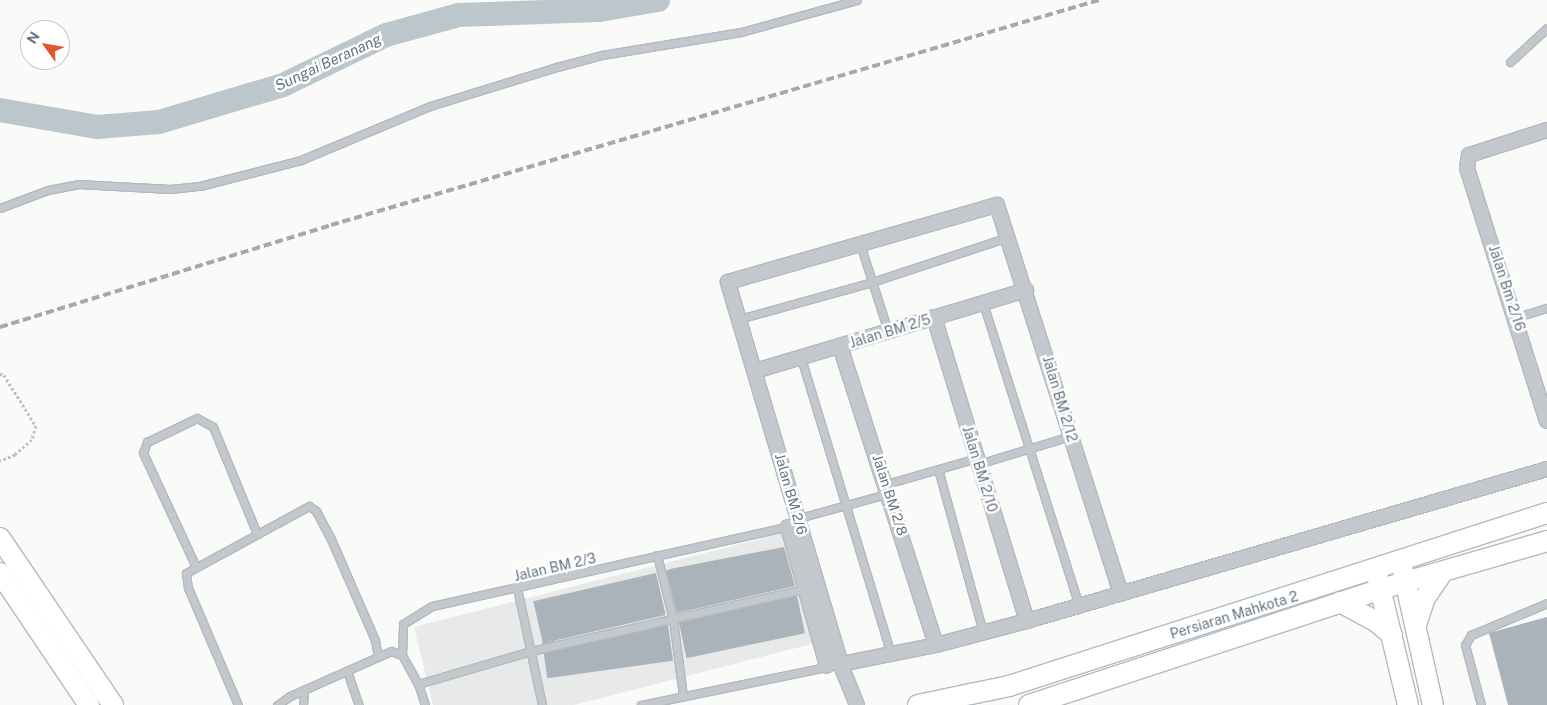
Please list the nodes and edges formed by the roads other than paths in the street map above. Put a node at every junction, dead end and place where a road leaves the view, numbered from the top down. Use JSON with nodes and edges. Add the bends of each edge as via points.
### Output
{"nodes":[{"id":1,"x":857,"y":0,"type":"edge"},
{"id":2,"x":1547,"y":28,"type":"edge"},
{"id":3,"x":1510,"y":62,"type":"dead end"},
{"id":4,"x":1547,"y":130,"type":"edge"},
{"id":5,"x":0,"y":208,"type":"edge"},
{"id":6,"x":1008,"y":237,"type":"junction"},
{"id":7,"x":860,"y":244,"type":"junction"},
{"id":8,"x":872,"y":282,"type":"junction"},
{"id":9,"x":1026,"y":290,"type":"junction"},
{"id":10,"x":983,"y":302,"type":"junction"},
{"id":11,"x":1547,"y":308,"type":"edge"},
{"id":12,"x":934,"y":317,"type":"junction"},
{"id":13,"x":1517,"y":317,"type":"junction"},
{"id":14,"x":739,"y":319,"type":"junction"},
{"id":15,"x":888,"y":331,"type":"junction"},
{"id":16,"x":840,"y":346,"type":"junction"},
{"id":17,"x":800,"y":358,"type":"junction"},
{"id":18,"x":755,"y":372,"type":"junction"},
{"id":19,"x":1547,"y":421,"type":"edge"},
{"id":20,"x":1071,"y":436,"type":"junction"},
{"id":21,"x":1029,"y":448,"type":"junction"},
{"id":22,"x":978,"y":461,"type":"junction"},
{"id":23,"x":1547,"y":469,"type":"edge"},
{"id":24,"x":938,"y":470,"type":"junction"},
{"id":25,"x":888,"y":488,"type":"junction"},
{"id":26,"x":845,"y":505,"type":"junction"},
{"id":27,"x":1547,"y":513,"type":"edge"},
{"id":28,"x":795,"y":523,"type":"junction"},
{"id":29,"x":257,"y":534,"type":"junction"},
{"id":30,"x":0,"y":538,"type":"edge"},
{"id":31,"x":1547,"y":541,"type":"edge"},
{"id":32,"x":657,"y":555,"type":"junction"},
{"id":33,"x":1399,"y":562,"type":"junction"},
{"id":34,"x":196,"y":567,"type":"junction"},
{"id":35,"x":0,"y":573,"type":"edge"},
{"id":36,"x":1442,"y":573,"type":"junction"},
{"id":37,"x":1379,"y":580,"type":"junction"},
{"id":38,"x":1407,"y":583,"type":"junction"},
{"id":39,"x":518,"y":588,"type":"junction"},
{"id":40,"x":805,"y":589,"type":"junction"},
{"id":41,"x":1120,"y":594,"type":"junction"},
{"id":42,"x":1340,"y":602,"type":"junction"},
{"id":43,"x":1547,"y":603,"type":"edge"},
{"id":44,"x":1079,"y":606,"type":"junction"},
{"id":45,"x":673,"y":619,"type":"junction"},
{"id":46,"x":1027,"y":620,"type":"junction"},
{"id":47,"x":1416,"y":623,"type":"junction"},
{"id":48,"x":983,"y":632,"type":"junction"},
{"id":49,"x":1392,"y":634,"type":"junction"},
{"id":50,"x":936,"y":645,"type":"junction"},
{"id":51,"x":531,"y":651,"type":"junction"},
{"id":52,"x":891,"y":654,"type":"junction"},
{"id":53,"x":402,"y":655,"type":"junction"},
{"id":54,"x":378,"y":657,"type":"junction"},
{"id":55,"x":841,"y":664,"type":"junction"},
{"id":56,"x":827,"y":666,"type":"junction"},
{"id":57,"x":347,"y":671,"type":"junction"},
{"id":58,"x":418,"y":684,"type":"junction"},
{"id":59,"x":304,"y":690,"type":"junction"},
{"id":60,"x":683,"y":696,"type":"junction"},
{"id":61,"x":89,"y":705,"type":"edge"},
{"id":62,"x":113,"y":705,"type":"edge"},
{"id":63,"x":238,"y":705,"type":"edge"},
{"id":64,"x":278,"y":705,"type":"edge"},
{"id":65,"x":303,"y":705,"type":"edge"},
{"id":66,"x":359,"y":705,"type":"edge"},
{"id":67,"x":425,"y":705,"type":"edge"},
{"id":68,"x":542,"y":705,"type":"edge"},
{"id":69,"x":641,"y":705,"type":"edge"},
{"id":70,"x":857,"y":705,"type":"edge"},
{"id":71,"x":918,"y":705,"type":"edge"},
{"id":72,"x":1029,"y":705,"type":"edge"},
{"id":73,"x":1408,"y":705,"type":"edge"},
{"id":74,"x":1433,"y":705,"type":"edge"},
{"id":75,"x":1481,"y":705,"type":"edge"}],
"edges":[{"from":1,"to":5,"type":"lane","via":[[741,32],[557,66],[430,106],[300,160],[200,186],[170,189],[78,184],[48,190]]},
{"from":2,"to":3,"type":"lane"},
{"from":4,"to":13,"type":"street","name":"Jalan Bm 2/16","via":[[1469,155],[1467,168]]},
{"from":6,"to":7,"type":"street","name":"Jalan BM 2/12","via":[[997,205]]},
{"from":6,"to":8,"type":"lane"},
{"from":6,"to":9,"type":"street","name":"Jalan BM 2/12"},
{"from":7,"to":8,"type":"lane"},
{"from":7,"to":14,"type":"street","name":"Jalan BM 2/6","via":[[728,282]]},
{"from":8,"to":14,"type":"lane"},
{"from":8,"to":15,"type":"lane"},
{"from":9,"to":10,"type":"street","name":"Jalan BM 2/5"},
{"from":9,"to":20,"type":"street","name":"Jalan BM 2/12"},
{"from":10,"to":12,"type":"street","name":"Jalan BM 2/5"},
{"from":10,"to":21,"type":"lane"},
{"from":11,"to":13,"type":"lane"},
{"from":12,"to":15,"type":"street","name":"Jalan BM 2/5"},
{"from":12,"to":22,"type":"street","name":"Jalan BM 2/10"},
{"from":13,"to":19,"type":"street","name":"Jalan Bm 2/16"},
{"from":14,"to":18,"type":"street","name":"Jalan BM 2/6"},
{"from":15,"to":16,"type":"street","name":"Jalan BM 2/5"},
{"from":16,"to":17,"type":"street","name":"Jalan BM 2/5"},
{"from":16,"to":25,"type":"street","name":"Jalan BM 2/8"},
{"from":17,"to":18,"type":"street","name":"Jalan BM 2/5"},
{"from":17,"to":26,"type":"lane"},
{"from":18,"to":28,"type":"street","name":"Jalan BM 2/6"},
{"from":20,"to":21,"type":"lane","name":"Jalan BM 2/3"},
{"from":20,"to":41,"type":"street","name":"Jalan BM 2/12"},
{"from":21,"to":22,"type":"lane","name":"Jalan BM 2/3"},
{"from":21,"to":44,"type":"lane"},
{"from":22,"to":24,"type":"lane","name":"Jalan BM 2/3"},
{"from":22,"to":46,"type":"street","name":"Jalan BM 2/10"},
{"from":23,"to":41,"type":"street"},
{"from":24,"to":25,"type":"lane","name":"Jalan BM 2/3"},
{"from":24,"to":48,"type":"lane"},
{"from":25,"to":26,"type":"lane","name":"Jalan BM 2/3"},
{"from":25,"to":50,"type":"street","name":"Jalan BM 2/8"},
{"from":26,"to":28,"type":"lane","name":"Jalan BM 2/3"},
{"from":26,"to":52,"type":"lane"},
{"from":27,"to":33,"type":"main road","name":"Persiaran Mahkota 2"},
{"from":28,"to":32,"type":"lane","name":"Jalan BM 2/3"},
{"from":28,"to":40,"type":"street"},
{"from":28,"to":55,"type":"street","name":"Jalan BM 2/6"},
{"from":29,"to":34,"type":"lane"},
{"from":29,"to":34,"type":"lane","via":[[213,427],[197,418],[147,442],[143,453]]},
{"from":29,"to":54,"type":"lane","via":[[309,506],[316,511],[375,640]]},
{"from":30,"to":62,"type":"main road"},
{"from":31,"to":36,"type":"main road","name":"Persiaran Mahkota 2"},
{"from":32,"to":39,"type":"lane","name":"Jalan BM 2/3"},
{"from":32,"to":45,"type":"lane"},
{"from":33,"to":37,"type":"main road","name":"Persiaran Mahkota 2"},
{"from":33,"to":38,"type":"main road"},
{"from":34,"to":63,"type":"lane","via":[[186,573],[188,588]]},
{"from":35,"to":61,"type":"main road"},
{"from":36,"to":38,"type":"main road","name":"Persiaran Mahkota 2"},
{"from":36,"to":47,"type":"main road","via":[[1424,598]]},
{"from":37,"to":38,"type":"main road","name":"Persiaran Mahkota 2"},
{"from":37,"to":42,"type":"main road","name":"Persiaran Mahkota 2"},
{"from":37,"to":49,"type":"main road"},
{"from":37,"to":71,"type":"main road","name":"Persiaran Mahkota 2","via":[[1009,686]]},
{"from":38,"to":47,"type":"main road"},
{"from":39,"to":51,"type":"lane"},
{"from":39,"to":53,"type":"lane","name":"Jalan BM 2/3","via":[[432,606],[403,624]]},
{"from":40,"to":45,"type":"lane"},
{"from":40,"to":56,"type":"street"},
{"from":41,"to":44,"type":"street"},
{"from":42,"to":49,"type":"main road"},
{"from":42,"to":72,"type":"main road","name":"Persiaran Mahkota 2"},
{"from":43,"to":75,"type":"lane","via":[[1471,635],[1465,645]]},
{"from":44,"to":46,"type":"street"},
{"from":45,"to":51,"type":"lane"},
{"from":45,"to":60,"type":"lane"},
{"from":46,"to":48,"type":"street"},
{"from":47,"to":74,"type":"main road"},
{"from":48,"to":50,"type":"street"},
{"from":49,"to":73,"type":"main road"},
{"from":50,"to":52,"type":"street"},
{"from":51,"to":58,"type":"lane"},
{"from":51,"to":68,"type":"lane"},
{"from":52,"to":55,"type":"street"},
{"from":53,"to":54,"type":"lane","via":[[391,651]]},
{"from":53,"to":58,"type":"lane"},
{"from":54,"to":57,"type":"lane"},
{"from":55,"to":56,"type":"lane"},
{"from":55,"to":70,"type":"street","name":"Jalan BM 2/6"},
{"from":56,"to":60,"type":"lane"},
{"from":57,"to":59,"type":"lane"},
{"from":57,"to":66,"type":"lane"},
{"from":58,"to":67,"type":"lane"},
{"from":59,"to":64,"type":"lane"},
{"from":59,"to":65,"type":"lane"},
{"from":60,"to":69,"type":"lane"}]}
